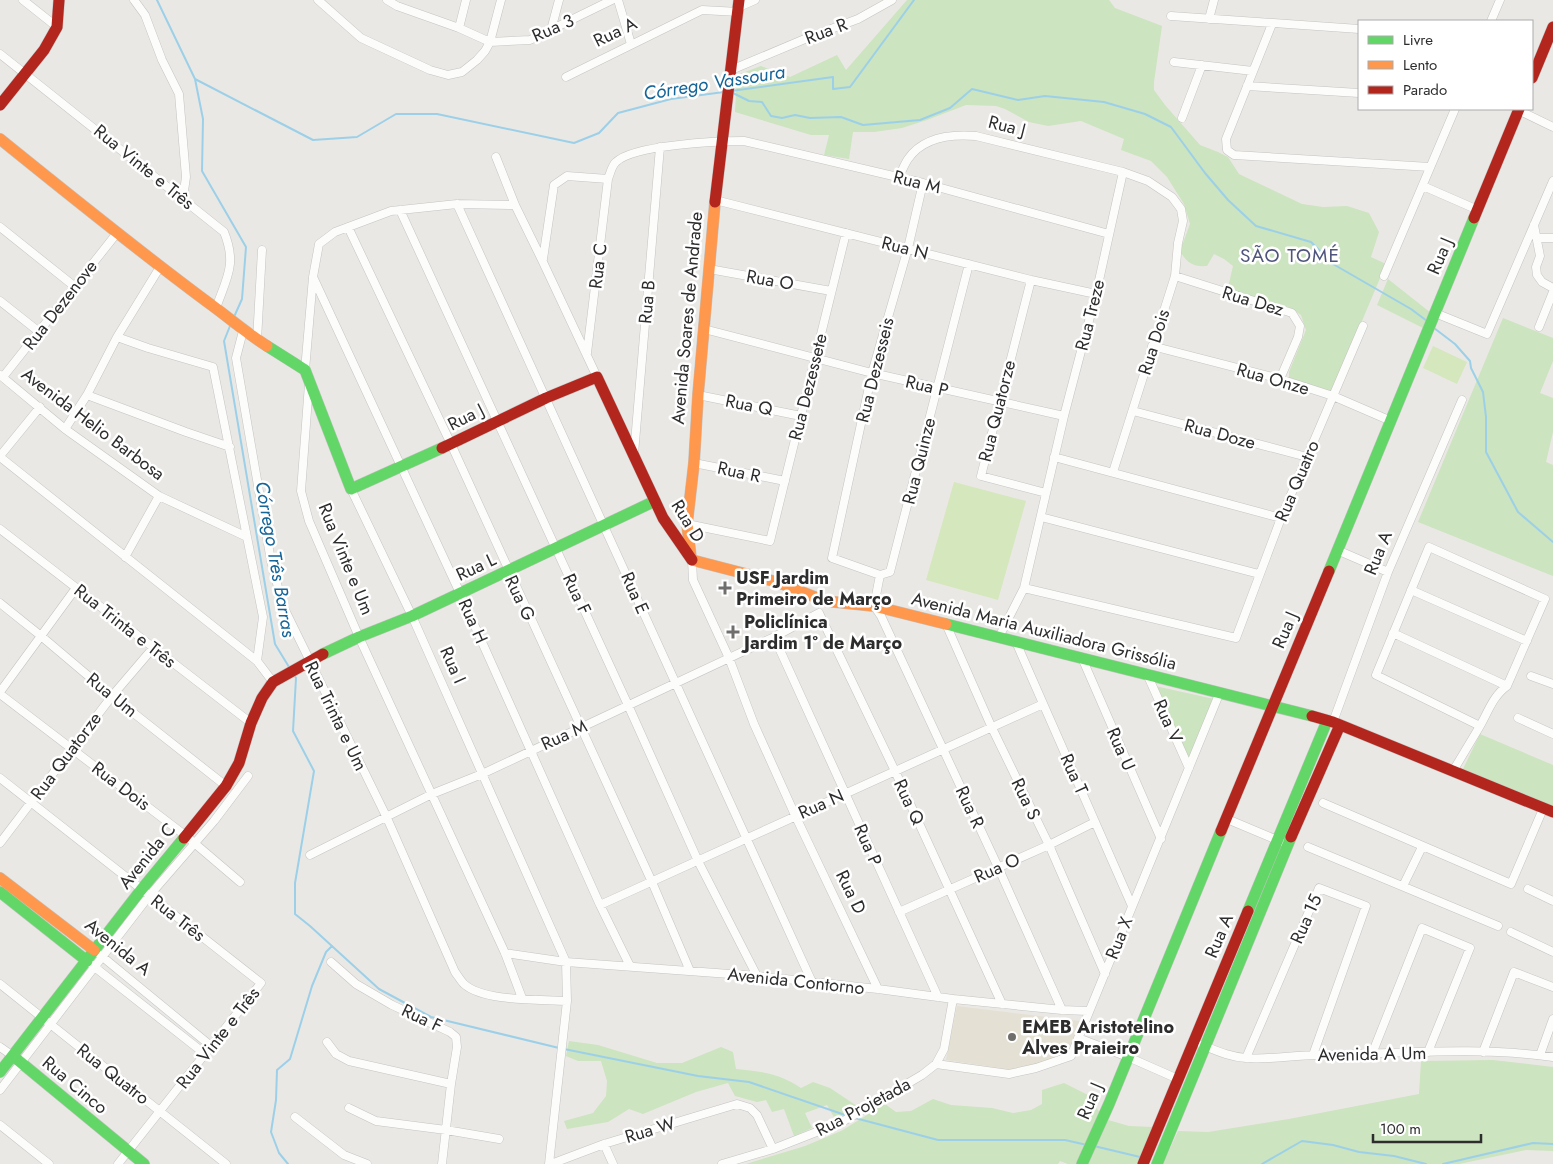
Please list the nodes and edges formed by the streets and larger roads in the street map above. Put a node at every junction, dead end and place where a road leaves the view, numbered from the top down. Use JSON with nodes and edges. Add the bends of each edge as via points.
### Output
{"nodes":[{"id":1,"x":23,"y":0,"type":"edge"},
{"id":2,"x":59,"y":0,"type":"edge"},
{"id":3,"x":134,"y":0,"type":"edge"},
{"id":4,"x":318,"y":0,"type":"edge"},
{"id":5,"x":387,"y":0,"type":"edge"},
{"id":6,"x":466,"y":0,"type":"edge"},
{"id":7,"x":501,"y":0,"type":"edge"},
{"id":8,"x":559,"y":0,"type":"edge"},
{"id":9,"x":612,"y":0,"type":"edge"},
{"id":10,"x":618,"y":0,"type":"edge"},
{"id":11,"x":755,"y":0,"type":"edge"},
{"id":12,"x":892,"y":0,"type":"edge"},
{"id":13,"x":1214,"y":0,"type":"edge"},
{"id":14,"x":1500,"y":0,"type":"edge"},
{"id":15,"x":739,"y":6,"type":"edge"},
{"id":16,"x":1171,"y":16,"type":"dead end"},
{"id":17,"x":1209,"y":19,"type":"junction"},
{"id":18,"x":1491,"y":20,"type":"edge"},
{"id":19,"x":1272,"y":24,"type":"junction"},
{"id":20,"x":57,"y":27,"type":"junction"},
{"id":21,"x":1553,"y":27,"type":"edge"},
{"id":22,"x":459,"y":28,"type":"junction"},
{"id":23,"x":1358,"y":29,"type":"edge"},
{"id":24,"x":551,"y":30,"type":"junction"},
{"id":25,"x":490,"y":42,"type":"junction"},
{"id":26,"x":631,"y":44,"type":"junction"},
{"id":27,"x":0,"y":54,"type":"edge"},
{"id":28,"x":1174,"y":62,"type":"dead end"},
{"id":29,"x":1202,"y":65,"type":"junction"},
{"id":30,"x":1254,"y":71,"type":"junction"},
{"id":31,"x":26,"y":73,"type":"junction"},
{"id":32,"x":730,"y":75,"type":"junction"},
{"id":33,"x":1533,"y":76,"type":"edge"},
{"id":34,"x":566,"y":77,"type":"dead end"},
{"id":35,"x":1248,"y":86,"type":"junction"},
{"id":36,"x":1358,"y":93,"type":"edge"},
{"id":37,"x":0,"y":105,"type":"edge"},
{"id":38,"x":1455,"y":110,"type":"edge"},
{"id":39,"x":1519,"y":110,"type":"edge"},
{"id":40,"x":1182,"y":118,"type":"dead end"},
{"id":41,"x":1553,"y":127,"type":"edge"},
{"id":42,"x":0,"y":139,"type":"edge"},
{"id":43,"x":722,"y":141,"type":"junction"},
{"id":44,"x":660,"y":147,"type":"junction"},
{"id":45,"x":496,"y":157,"type":"dead end"},
{"id":46,"x":1430,"y":167,"type":"junction"},
{"id":47,"x":1123,"y":172,"type":"junction"},
{"id":48,"x":899,"y":177,"type":"junction"},
{"id":49,"x":608,"y":179,"type":"junction"},
{"id":50,"x":1553,"y":182,"type":"edge"},
{"id":51,"x":923,"y":183,"type":"junction"},
{"id":52,"x":1423,"y":186,"type":"junction"},
{"id":53,"x":183,"y":198,"type":"junction"},
{"id":54,"x":715,"y":200,"type":"junction"},
{"id":55,"x":457,"y":204,"type":"junction"},
{"id":56,"x":515,"y":205,"type":"junction"},
{"id":57,"x":1181,"y":209,"type":"joint"},
{"id":58,"x":400,"y":210,"type":"junction"},
{"id":59,"x":1478,"y":210,"type":"junction"},
{"id":60,"x":1534,"y":225,"type":"junction"},
{"id":61,"x":0,"y":227,"type":"edge"},
{"id":62,"x":348,"y":227,"type":"junction"},
{"id":63,"x":117,"y":233,"type":"junction"},
{"id":64,"x":846,"y":233,"type":"junction"},
{"id":65,"x":1109,"y":234,"type":"junction"},
{"id":66,"x":1538,"y":238,"type":"junction"},
{"id":67,"x":1553,"y":238,"type":"edge"},
{"id":68,"x":908,"y":248,"type":"junction"},
{"id":69,"x":262,"y":250,"type":"dead end"},
{"id":70,"x":542,"y":260,"type":"junction"},
{"id":71,"x":969,"y":264,"type":"junction"},
{"id":72,"x":160,"y":266,"type":"junction"},
{"id":73,"x":708,"y":269,"type":"junction"},
{"id":74,"x":1175,"y":276,"type":"junction"},
{"id":75,"x":1384,"y":276,"type":"dead end"},
{"id":76,"x":314,"y":277,"type":"junction"},
{"id":77,"x":1030,"y":280,"type":"junction"},
{"id":78,"x":74,"y":286,"type":"junction"},
{"id":79,"x":1553,"y":288,"type":"edge"},
{"id":80,"x":831,"y":291,"type":"junction"},
{"id":81,"x":1553,"y":292,"type":"edge"},
{"id":82,"x":1096,"y":294,"type":"junction"},
{"id":83,"x":0,"y":301,"type":"edge"},
{"id":84,"x":218,"y":309,"type":"junction"},
{"id":85,"x":1432,"y":321,"type":"junction"},
{"id":86,"x":1363,"y":326,"type":"dead end"},
{"id":87,"x":1539,"y":327,"type":"dead end"},
{"id":88,"x":239,"y":328,"type":"junction"},
{"id":89,"x":704,"y":329,"type":"junction"},
{"id":90,"x":38,"y":331,"type":"junction"},
{"id":91,"x":117,"y":337,"type":"junction"},
{"id":92,"x":256,"y":340,"type":"junction"},
{"id":93,"x":1152,"y":346,"type":"junction"},
{"id":94,"x":587,"y":353,"type":"junction"},
{"id":95,"x":814,"y":358,"type":"junction"},
{"id":96,"x":305,"y":370,"type":"junction"},
{"id":97,"x":872,"y":373,"type":"junction"},
{"id":98,"x":2,"y":376,"type":"edge"},
{"id":99,"x":597,"y":377,"type":"junction"},
{"id":100,"x":1280,"y":379,"type":"junction"},
{"id":101,"x":309,"y":383,"type":"junction"},
{"id":102,"x":938,"y":388,"type":"junction"},
{"id":103,"x":87,"y":395,"type":"junction"},
{"id":104,"x":698,"y":395,"type":"junction"},
{"id":105,"x":1333,"y":396,"type":"junction"},
{"id":106,"x":546,"y":398,"type":"junction"},
{"id":107,"x":1462,"y":400,"type":"dead end"},
{"id":108,"x":998,"y":403,"type":"junction"},
{"id":109,"x":40,"y":407,"type":"junction"},
{"id":110,"x":1133,"y":412,"type":"junction"},
{"id":111,"x":801,"y":416,"type":"junction"},
{"id":112,"x":1064,"y":416,"type":"junction"},
{"id":113,"x":497,"y":421,"type":"junction"},
{"id":114,"x":1391,"y":422,"type":"junction"},
{"id":115,"x":65,"y":429,"type":"junction"},
{"id":116,"x":451,"y":444,"type":"junction"},
{"id":117,"x":230,"y":447,"type":"junction"},
{"id":118,"x":634,"y":456,"type":"junction"},
{"id":119,"x":0,"y":457,"type":"edge"},
{"id":120,"x":1054,"y":457,"type":"junction"},
{"id":121,"x":1307,"y":457,"type":"junction"},
{"id":122,"x":694,"y":463,"type":"junction"},
{"id":123,"x":401,"y":466,"type":"junction"},
{"id":124,"x":1113,"y":472,"type":"junction"},
{"id":125,"x":784,"y":482,"type":"junction"},
{"id":126,"x":351,"y":489,"type":"junction"},
{"id":127,"x":1046,"y":493,"type":"junction"},
{"id":128,"x":159,"y":496,"type":"junction"},
{"id":129,"x":655,"y":501,"type":"junction"},
{"id":130,"x":1041,"y":516,"type":"junction"},
{"id":131,"x":1281,"y":518,"type":"junction"},
{"id":132,"x":686,"y":524,"type":"junction"},
{"id":133,"x":605,"y":525,"type":"junction"},
{"id":134,"x":0,"y":529,"type":"edge"},
{"id":135,"x":248,"y":537,"type":"junction"},
{"id":136,"x":556,"y":548,"type":"junction"},
{"id":137,"x":1337,"y":550,"type":"junction"},
{"id":138,"x":125,"y":557,"type":"junction"},
{"id":139,"x":692,"y":560,"type":"junction"},
{"id":140,"x":508,"y":572,"type":"junction"},
{"id":141,"x":1388,"y":572,"type":"junction"},
{"id":142,"x":1259,"y":574,"type":"junction"},
{"id":143,"x":880,"y":575,"type":"junction"},
{"id":144,"x":76,"y":588,"type":"junction"},
{"id":145,"x":1024,"y":588,"type":"junction"},
{"id":146,"x":1411,"y":590,"type":"junction"},
{"id":147,"x":460,"y":593,"type":"junction"},
{"id":148,"x":825,"y":601,"type":"junction"},
{"id":149,"x":0,"y":603,"type":"edge"},
{"id":150,"x":874,"y":606,"type":"junction"},
{"id":151,"x":819,"y":613,"type":"junction"},
{"id":152,"x":412,"y":616,"type":"junction"},
{"id":153,"x":946,"y":624,"type":"junction"},
{"id":154,"x":1393,"y":633,"type":"junction"},
{"id":155,"x":41,"y":636,"type":"junction"},
{"id":156,"x":359,"y":637,"type":"junction"},
{"id":157,"x":774,"y":637,"type":"junction"},
{"id":158,"x":999,"y":638,"type":"junction"},
{"id":159,"x":1527,"y":641,"type":"junction"},
{"id":160,"x":1016,"y":642,"type":"junction"},
{"id":161,"x":153,"y":648,"type":"junction"},
{"id":162,"x":729,"y":658,"type":"junction"},
{"id":163,"x":1082,"y":658,"type":"junction"},
{"id":164,"x":309,"y":660,"type":"junction"},
{"id":165,"x":257,"y":661,"type":"junction"},
{"id":166,"x":1147,"y":674,"type":"junction"},
{"id":167,"x":1532,"y":676,"type":"dead end"},
{"id":168,"x":273,"y":682,"type":"junction"},
{"id":169,"x":676,"y":682,"type":"junction"},
{"id":170,"x":1553,"y":684,"type":"edge"},
{"id":171,"x":1506,"y":686,"type":"junction"},
{"id":172,"x":1220,"y":692,"type":"junction"},
{"id":173,"x":0,"y":693,"type":"edge"},
{"id":174,"x":112,"y":696,"type":"junction"},
{"id":175,"x":1043,"y":704,"type":"junction"},
{"id":176,"x":628,"y":705,"type":"junction"},
{"id":177,"x":1272,"y":706,"type":"junction"},
{"id":178,"x":1518,"y":718,"type":"dead end"},
{"id":179,"x":251,"y":722,"type":"junction"},
{"id":180,"x":1333,"y":723,"type":"junction"},
{"id":181,"x":1480,"y":726,"type":"junction"},
{"id":182,"x":580,"y":728,"type":"junction"},
{"id":183,"x":992,"y":728,"type":"junction"},
{"id":184,"x":1553,"y":734,"type":"edge"},
{"id":185,"x":73,"y":749,"type":"junction"},
{"id":186,"x":530,"y":750,"type":"junction"},
{"id":187,"x":943,"y":750,"type":"junction"},
{"id":188,"x":1189,"y":768,"type":"junction"},
{"id":189,"x":895,"y":771,"type":"junction"},
{"id":190,"x":1453,"y":771,"type":"junction"},
{"id":191,"x":482,"y":774,"type":"junction"},
{"id":192,"x":248,"y":776,"type":"dead end"},
{"id":193,"x":0,"y":778,"type":"edge"},
{"id":194,"x":226,"y":786,"type":"junction"},
{"id":195,"x":844,"y":793,"type":"junction"},
{"id":196,"x":432,"y":794,"type":"junction"},
{"id":197,"x":31,"y":802,"type":"junction"},
{"id":198,"x":1323,"y":803,"type":"dead end"},
{"id":199,"x":1548,"y":811,"type":"edge"},
{"id":200,"x":795,"y":815,"type":"junction"},
{"id":201,"x":386,"y":818,"type":"junction"},
{"id":202,"x":1227,"y":819,"type":"junction"},
{"id":203,"x":1095,"y":822,"type":"junction"},
{"id":204,"x":746,"y":838,"type":"junction"},
{"id":205,"x":190,"y":839,"type":"junction"},
{"id":206,"x":1161,"y":839,"type":"junction"},
{"id":207,"x":1283,"y":842,"type":"junction"},
{"id":208,"x":0,"y":843,"type":"edge"},
{"id":209,"x":1049,"y":845,"type":"junction"},
{"id":210,"x":1308,"y":847,"type":"dead end"},
{"id":211,"x":1422,"y":847,"type":"junction"},
{"id":212,"x":310,"y":855,"type":"dead end"},
{"id":213,"x":698,"y":861,"type":"junction"},
{"id":214,"x":998,"y":867,"type":"junction"},
{"id":215,"x":0,"y":878,"type":"edge"},
{"id":216,"x":240,"y":882,"type":"dead end"},
{"id":217,"x":652,"y":882,"type":"junction"},
{"id":218,"x":1403,"y":886,"type":"junction"},
{"id":219,"x":949,"y":889,"type":"junction"},
{"id":220,"x":1528,"y":889,"type":"dead end"},
{"id":221,"x":0,"y":892,"type":"edge"},
{"id":222,"x":145,"y":893,"type":"junction"},
{"id":223,"x":1553,"y":901,"type":"edge"},
{"id":224,"x":1258,"y":903,"type":"junction"},
{"id":225,"x":600,"y":905,"type":"junction"},
{"id":226,"x":1132,"y":906,"type":"junction"},
{"id":227,"x":899,"y":912,"type":"junction"},
{"id":228,"x":1498,"y":926,"type":"dead end"},
{"id":229,"x":1512,"y":932,"type":"dead end"},
{"id":230,"x":505,"y":952,"type":"junction"},
{"id":231,"x":1553,"y":952,"type":"edge"},
{"id":232,"x":98,"y":953,"type":"junction"},
{"id":233,"x":332,"y":962,"type":"dead end"},
{"id":234,"x":566,"y":962,"type":"junction"},
{"id":235,"x":91,"y":964,"type":"junction"},
{"id":236,"x":630,"y":966,"type":"junction"},
{"id":237,"x":690,"y":971,"type":"junction"},
{"id":238,"x":1105,"y":974,"type":"junction"},
{"id":239,"x":757,"y":976,"type":"junction"},
{"id":240,"x":812,"y":982,"type":"junction"},
{"id":241,"x":261,"y":983,"type":"joint"},
{"id":242,"x":0,"y":984,"type":"edge"},
{"id":243,"x":1553,"y":987,"type":"edge"},
{"id":244,"x":878,"y":988,"type":"junction"},
{"id":245,"x":938,"y":997,"type":"junction"},
{"id":246,"x":522,"y":998,"type":"junction"},
{"id":247,"x":953,"y":999,"type":"junction"},
{"id":248,"x":567,"y":1000,"type":"junction"},
{"id":249,"x":1002,"y":1004,"type":"junction"},
{"id":250,"x":1062,"y":1010,"type":"junction"},
{"id":251,"x":1088,"y":1011,"type":"junction"},
{"id":252,"x":1553,"y":1019,"type":"edge"},
{"id":253,"x":46,"y":1022,"type":"junction"},
{"id":254,"x":1078,"y":1038,"type":"junction"},
{"id":255,"x":327,"y":1042,"type":"dead end"},
{"id":256,"x":1194,"y":1042,"type":"junction"},
{"id":257,"x":0,"y":1046,"type":"edge"},
{"id":258,"x":212,"y":1046,"type":"junction"},
{"id":259,"x":1205,"y":1046,"type":"junction"},
{"id":260,"x":1428,"y":1052,"type":"junction"},
{"id":261,"x":1483,"y":1052,"type":"junction"},
{"id":262,"x":205,"y":1054,"type":"junction"},
{"id":263,"x":1372,"y":1054,"type":"junction"},
{"id":264,"x":1313,"y":1055,"type":"junction"},
{"id":265,"x":1540,"y":1055,"type":"junction"},
{"id":266,"x":1128,"y":1056,"type":"junction"},
{"id":267,"x":1553,"y":1057,"type":"edge"},
{"id":268,"x":1246,"y":1058,"type":"junction"},
{"id":269,"x":17,"y":1060,"type":"junction"},
{"id":270,"x":936,"y":1064,"type":"junction"},
{"id":271,"x":0,"y":1072,"type":"edge"},
{"id":272,"x":1178,"y":1079,"type":"junction"},
{"id":273,"x":451,"y":1084,"type":"junction"},
{"id":274,"x":0,"y":1090,"type":"edge"},
{"id":275,"x":1173,"y":1090,"type":"junction"},
{"id":276,"x":1185,"y":1094,"type":"junction"},
{"id":277,"x":349,"y":1108,"type":"dead end"},
{"id":278,"x":160,"y":1111,"type":"junction"},
{"id":279,"x":295,"y":1117,"type":"dead end"},
{"id":280,"x":0,"y":1125,"type":"edge"},
{"id":281,"x":446,"y":1130,"type":"junction"},
{"id":282,"x":499,"y":1139,"type":"dead end"},
{"id":283,"x":604,"y":1144,"type":"junction"},
{"id":284,"x":773,"y":1149,"type":"junction"},
{"id":285,"x":128,"y":1152,"type":"junction"},
{"id":286,"x":1144,"y":1160,"type":"edge"},
{"id":287,"x":1083,"y":1161,"type":"edge"},
{"id":288,"x":1158,"y":1161,"type":"edge"},
{"id":289,"x":49,"y":1164,"type":"edge"},
{"id":290,"x":118,"y":1164,"type":"edge"},
{"id":291,"x":144,"y":1164,"type":"edge"},
{"id":292,"x":226,"y":1164,"type":"edge"},
{"id":293,"x":367,"y":1164,"type":"edge"},
{"id":294,"x":442,"y":1164,"type":"edge"},
{"id":295,"x":550,"y":1164,"type":"edge"},
{"id":296,"x":613,"y":1164,"type":"edge"},
{"id":297,"x":722,"y":1164,"type":"edge"}],
"edges":[{"from":1,"to":20,"type":"street"},
{"from":2,"to":20,"type":"street"},
{"from":3,"to":53,"type":"street","via":[[145,15],[179,94],[186,177]]},
{"from":4,"to":25,"type":"street","via":[[361,38],[448,75],[462,72],[478,60]]},
{"from":5,"to":22,"type":"street"},
{"from":6,"to":22,"type":"street"},
{"from":7,"to":25,"type":"street"},
{"from":8,"to":24,"type":"street"},
{"from":9,"to":24,"type":"street","name":"Rua 3"},
{"from":10,"to":26,"type":"street"},
{"from":11,"to":15,"type":"street"},
{"from":12,"to":32,"type":"street","name":"Rua R","via":[[858,19],[812,36]]},
{"from":13,"to":17,"type":"street"},
{"from":14,"to":18,"type":"street"},
{"from":15,"to":26,"type":"street","name":"Rua A","via":[[702,10]]},
{"from":15,"to":32,"type":"street","name":"Avenida Soares de Andrade"},
{"from":16,"to":17,"type":"street"},
{"from":17,"to":19,"type":"street"},
{"from":19,"to":23,"type":"street"},
{"from":19,"to":30,"type":"street"},
{"from":20,"to":31,"type":"street"},
{"from":21,"to":33,"type":"street"},
{"from":22,"to":25,"type":"street"},
{"from":24,"to":25,"type":"street","name":"Rua 3","via":[[530,40]]},
{"from":26,"to":34,"type":"street","name":"Rua A"},
{"from":27,"to":31,"type":"street","name":"Rua Vinte e Três"},
{"from":28,"to":29,"type":"street"},
{"from":29,"to":30,"type":"street"},
{"from":29,"to":40,"type":"street"},
{"from":30,"to":35,"type":"street"},
{"from":31,"to":37,"type":"street"},
{"from":31,"to":53,"type":"street","name":"Rua Vinte e Três"},
{"from":32,"to":43,"type":"street","name":"Avenida Soares de Andrade"},
{"from":35,"to":36,"type":"street"},
{"from":35,"to":46,"type":"street","via":[[1226,139],[1227,150],[1234,155]]},
{"from":38,"to":46,"type":"street"},
{"from":39,"to":41,"type":"street"},
{"from":39,"to":59,"type":"street","name":"Rua J"},
{"from":42,"to":63,"type":"street"},
{"from":43,"to":44,"type":"street"},
{"from":43,"to":48,"type":"street","name":"Rua M","via":[[744,141]]},
{"from":43,"to":54,"type":"street","name":"Avenida Soares de Andrade"},
{"from":44,"to":49,"type":"street","via":[[627,155],[615,162]]},
{"from":44,"to":118,"type":"street","name":"Rua B"},
{"from":45,"to":56,"type":"street","name":"Rua D"},
{"from":46,"to":52,"type":"street"},
{"from":47,"to":48,"type":"street","name":"Rua J","via":[[962,135],[928,142],[909,158]]},
{"from":47,"to":57,"type":"street","name":"Rua J","via":[[1148,181],[1172,197]]},
{"from":47,"to":65,"type":"street","name":"Rua Treze"},
{"from":48,"to":51,"type":"street","name":"Rua M"},
{"from":49,"to":70,"type":"street","via":[[567,176],[554,184]]},
{"from":49,"to":94,"type":"street","name":"Rua C"},
{"from":50,"to":60,"type":"street"},
{"from":51,"to":65,"type":"street","name":"Rua M"},
{"from":51,"to":68,"type":"street","name":"Rua Dezesseis"},
{"from":52,"to":59,"type":"street"},
{"from":52,"to":75,"type":"street"},
{"from":53,"to":84,"type":"street","name":"Rua Vinte e Três","via":[[224,232],[230,248],[231,265]]},
{"from":54,"to":64,"type":"street","name":"Rua N"},
{"from":54,"to":73,"type":"street","name":"Avenida Soares de Andrade"},
{"from":55,"to":56,"type":"street","name":"Rua Vinte e Um"},
{"from":55,"to":58,"type":"street","name":"Rua Vinte e Um"},
{"from":55,"to":106,"type":"street","name":"Rua E"},
{"from":56,"to":70,"type":"street","name":"Rua D"},
{"from":57,"to":74,"type":"street","name":"Rua Dois","via":[[1183,221]]},
{"from":58,"to":62,"type":"street","name":"Rua Vinte e Um"},
{"from":58,"to":113,"type":"street","name":"Rua F"},
{"from":59,"to":85,"type":"street","name":"Rua J"},
{"from":60,"to":66,"type":"street"},
{"from":60,"to":85,"type":"street","via":[[1487,334]]},
{"from":61,"to":78,"type":"street"},
{"from":62,"to":76,"type":"street","name":"Rua Vinte e Um","via":[[319,244]]},
{"from":62,"to":116,"type":"street","name":"Rua G"},
{"from":63,"to":72,"type":"street"},
{"from":63,"to":78,"type":"street","name":"Rua Dezenove"},
{"from":64,"to":68,"type":"street","name":"Rua N"},
{"from":64,"to":80,"type":"street","name":"Rua Dezessete"},
{"from":65,"to":82,"type":"street","name":"Rua Treze"},
{"from":66,"to":67,"type":"street"},
{"from":66,"to":79,"type":"street","via":[[1540,256],[1536,275]]},
{"from":68,"to":71,"type":"street","name":"Rua N"},
{"from":68,"to":97,"type":"street","name":"Rua Dezesseis"},
{"from":69,"to":92,"type":"street"},
{"from":70,"to":94,"type":"street","name":"Rua D"},
{"from":71,"to":77,"type":"street","name":"Rua N"},
{"from":71,"to":102,"type":"street","name":"Rua Quinze"},
{"from":72,"to":84,"type":"street"},
{"from":72,"to":91,"type":"street"},
{"from":73,"to":80,"type":"street","name":"Rua O"},
{"from":73,"to":89,"type":"street","name":"Avenida Soares de Andrade"},
{"from":74,"to":93,"type":"street","name":"Rua Dois"},
{"from":74,"to":100,"type":"street","name":"Rua Dez","via":[[1292,313],[1300,326]]},
{"from":76,"to":96,"type":"street","name":"Rua Vinte e Um"},
{"from":76,"to":123,"type":"street","name":"Rua H"},
{"from":77,"to":82,"type":"street","name":"Rua N"},
{"from":77,"to":108,"type":"street","name":"Rua Quatorze"},
{"from":78,"to":90,"type":"street","name":"Rua Dezenove"},
{"from":80,"to":95,"type":"street","name":"Rua Dezessete"},
{"from":81,"to":87,"type":"street"},
{"from":82,"to":112,"type":"street","name":"Rua Treze"},
{"from":83,"to":90,"type":"street"},
{"from":84,"to":88,"type":"street"},
{"from":85,"to":114,"type":"street","name":"Rua J"},
{"from":86,"to":105,"type":"street","name":"Rua Quatro"},
{"from":88,"to":92,"type":"street"},
{"from":88,"to":164,"type":"street","name":"Rua Trinta e Um","via":[[236,358],[271,561],[283,606]]},
{"from":89,"to":95,"type":"street","name":"Rua P"},
{"from":89,"to":104,"type":"street","name":"Avenida Soares de Andrade"},
{"from":90,"to":98,"type":"street","name":"Rua Dezenove"},
{"from":91,"to":103,"type":"street"},
{"from":91,"to":117,"type":"street","via":[[213,367]]},
{"from":92,"to":96,"type":"street"},
{"from":93,"to":100,"type":"street","name":"Rua Onze"},
{"from":93,"to":110,"type":"street","name":"Rua Dois"},
{"from":94,"to":99,"type":"street","name":"Rua D"},
{"from":95,"to":97,"type":"street","name":"Rua P"},
{"from":95,"to":111,"type":"street","name":"Rua Dezessete"},
{"from":96,"to":101,"type":"street","name":"Rua Vinte e Um"},
{"from":97,"to":102,"type":"street","name":"Rua P"},
{"from":97,"to":143,"type":"street","name":"Rua Dezesseis","via":[[832,558]]},
{"from":98,"to":109,"type":"street","name":"Avenida Helio Barbosa"},
{"from":99,"to":106,"type":"street","name":"Rua J"},
{"from":99,"to":118,"type":"street","name":"Rua D"},
{"from":100,"to":105,"type":"street","name":"Rua Onze"},
{"from":101,"to":126,"type":"street","name":"Rua I"},
{"from":101,"to":156,"type":"street","name":"Rua Vinte e Um","via":[[301,491],[309,521]]},
{"from":102,"to":108,"type":"street","name":"Rua P"},
{"from":102,"to":143,"type":"street","name":"Rua Quinze","via":[[890,572]]},
{"from":103,"to":115,"type":"street"},
{"from":103,"to":117,"type":"street"},
{"from":104,"to":111,"type":"street","name":"Rua Q"},
{"from":104,"to":122,"type":"street","name":"Avenida Soares de Andrade"},
{"from":105,"to":114,"type":"street","name":"Rua Onze"},
{"from":105,"to":121,"type":"street","name":"Rua Quatro"},
{"from":106,"to":113,"type":"street","name":"Rua J"},
{"from":106,"to":133,"type":"street","name":"Rua E"},
{"from":107,"to":141,"type":"street","name":"Rua A"},
{"from":108,"to":112,"type":"street","name":"Rua P"},
{"from":108,"to":127,"type":"street","name":"Rua Quatorze","via":[[981,476]]},
{"from":109,"to":115,"type":"street","name":"Avenida Helio Barbosa"},
{"from":109,"to":119,"type":"street"},
{"from":110,"to":121,"type":"street","name":"Rua Doze"},
{"from":110,"to":124,"type":"street","name":"Rua Dois"},
{"from":111,"to":125,"type":"street","name":"Rua Dezessete"},
{"from":112,"to":120,"type":"street","name":"Rua Treze"},
{"from":113,"to":116,"type":"street","name":"Rua J"},
{"from":113,"to":136,"type":"street","name":"Rua F"},
{"from":114,"to":137,"type":"street","name":"Rua J"},
{"from":115,"to":128,"type":"street","name":"Avenida Helio Barbosa"},
{"from":116,"to":123,"type":"street","name":"Rua J"},
{"from":116,"to":140,"type":"street","name":"Rua G"},
{"from":117,"to":135,"type":"street"},
{"from":118,"to":129,"type":"street","name":"Rua D"},
{"from":119,"to":138,"type":"street"},
{"from":120,"to":124,"type":"street"},
{"from":120,"to":127,"type":"street","name":"Rua Treze"},
{"from":121,"to":131,"type":"street","name":"Rua Quatro"},
{"from":122,"to":125,"type":"street","name":"Rua R"},
{"from":122,"to":132,"type":"street","name":"Avenida Soares de Andrade"},
{"from":123,"to":126,"type":"street","name":"Rua J"},
{"from":123,"to":147,"type":"street","name":"Rua H"},
{"from":124,"to":131,"type":"street"},
{"from":125,"to":132,"type":"street","name":"Rua Dezessete","via":[[770,541]]},
{"from":126,"to":152,"type":"street","name":"Rua I"},
{"from":127,"to":130,"type":"street","name":"Rua Treze"},
{"from":128,"to":135,"type":"street","name":"Avenida Helio Barbosa"},
{"from":128,"to":138,"type":"street"},
{"from":129,"to":133,"type":"street","name":"Rua L"},
{"from":129,"to":139,"type":"street","name":"Rua D"},
{"from":130,"to":142,"type":"street"},
{"from":130,"to":145,"type":"street","name":"Rua Treze"},
{"from":131,"to":142,"type":"street","name":"Rua Quatro"},
{"from":132,"to":139,"type":"street","name":"Avenida Soares de Andrade"},
{"from":133,"to":136,"type":"street","name":"Rua L"},
{"from":133,"to":169,"type":"street","name":"Rua E"},
{"from":134,"to":144,"type":"street","name":"Rua Trinta e Três"},
{"from":135,"to":165,"type":"street","via":[[263,617]]},
{"from":136,"to":140,"type":"street","name":"Rua L"},
{"from":136,"to":176,"type":"street","name":"Rua F"},
{"from":137,"to":141,"type":"street"},
{"from":137,"to":177,"type":"street","name":"Rua J"},
{"from":138,"to":165,"type":"street"},
{"from":139,"to":148,"type":"street","name":"Avenida Maria Auxiliadora Grissólia","via":[[777,582]]},
{"from":139,"to":162,"type":"street","name":"Rua D","via":[[693,580]]},
{"from":140,"to":147,"type":"street","name":"Rua L"},
{"from":140,"to":182,"type":"street","name":"Rua G"},
{"from":141,"to":180,"type":"street","name":"Rua A"},
{"from":142,"to":145,"type":"street","name":"Rua Quatro","via":[[1236,638]]},
{"from":143,"to":150,"type":"street"},
{"from":144,"to":155,"type":"street"},
{"from":144,"to":161,"type":"street","name":"Rua Trinta e Três"},
{"from":145,"to":158,"type":"street","name":"Rua Treze"},
{"from":146,"to":154,"type":"street"},
{"from":146,"to":159,"type":"street"},
{"from":146,"to":159,"type":"street","via":[[1429,546],[1545,599]]},
{"from":147,"to":152,"type":"street","name":"Rua L"},
{"from":147,"to":186,"type":"street","name":"Rua H"},
{"from":148,"to":150,"type":"street","name":"Avenida Maria Auxiliadora Grissólia"},
{"from":148,"to":151,"type":"street"},
{"from":149,"to":155,"type":"street","name":"Rua Um"},
{"from":150,"to":153,"type":"street","name":"Avenida Maria Auxiliadora Grissólia"},
{"from":150,"to":187,"type":"street","name":"Rua R"},
{"from":151,"to":157,"type":"street","name":"Rua M"},
{"from":151,"to":189,"type":"street","name":"Rua Q"},
{"from":152,"to":156,"type":"street","name":"Rua L"},
{"from":152,"to":191,"type":"street","name":"Rua I"},
{"from":153,"to":158,"type":"street","name":"Avenida Maria Auxiliadora Grissólia"},
{"from":153,"to":183,"type":"street","name":"Rua S"},
{"from":154,"to":171,"type":"street"},
{"from":154,"to":181,"type":"street","via":[[1376,675]]},
{"from":155,"to":173,"type":"street"},
{"from":155,"to":174,"type":"street","name":"Rua Um"},
{"from":156,"to":164,"type":"street","name":"Rua L"},
{"from":156,"to":196,"type":"street","name":"Rua Vinte e Um"},
{"from":157,"to":162,"type":"street","name":"Rua M"},
{"from":157,"to":195,"type":"street","name":"Rua P"},
{"from":158,"to":160,"type":"street","name":"Avenida Maria Auxiliadora Grissólia"},
{"from":159,"to":171,"type":"street"},
{"from":160,"to":163,"type":"street","name":"Avenida Maria Auxiliadora Grissólia"},
{"from":160,"to":175,"type":"street","name":"Rua T"},
{"from":161,"to":174,"type":"street","name":"Rua Quatorze"},
{"from":161,"to":179,"type":"street","name":"Rua Trinta e Três"},
{"from":162,"to":169,"type":"street","name":"Rua M"},
{"from":162,"to":200,"type":"street","name":"Rua D","via":[[754,724]]},
{"from":163,"to":166,"type":"street","name":"Avenida Maria Auxiliadora Grissólia"},
{"from":163,"to":206,"type":"street","name":"Rua U"},
{"from":164,"to":168,"type":"street","name":"Avenida C"},
{"from":164,"to":201,"type":"street","name":"Rua Trinta e Um"},
{"from":165,"to":168,"type":"street"},
{"from":166,"to":172,"type":"street","name":"Avenida Maria Auxiliadora Grissólia"},
{"from":166,"to":188,"type":"street","name":"Rua V"},
{"from":167,"to":170,"type":"street"},
{"from":168,"to":179,"type":"street","name":"Avenida C"},
{"from":169,"to":176,"type":"street","name":"Rua M"},
{"from":169,"to":204,"type":"street","name":"Rua E"},
{"from":171,"to":181,"type":"street","via":[[1493,700]]},
{"from":172,"to":177,"type":"street","name":"Avenida Maria Auxiliadora Grissólia"},
{"from":172,"to":188,"type":"street","name":"Rua X"},
{"from":173,"to":185,"type":"street","name":"Rua Dois"},
{"from":174,"to":185,"type":"street","name":"Rua Quatorze"},
{"from":174,"to":194,"type":"street","name":"Rua Um"},
{"from":175,"to":183,"type":"street","name":"Rua N"},
{"from":175,"to":203,"type":"street","name":"Rua T"},
{"from":176,"to":182,"type":"street","name":"Rua M"},
{"from":176,"to":213,"type":"street","name":"Rua F"},
{"from":177,"to":180,"type":"street","name":"Avenida Maria Auxiliadora Grissólia"},
{"from":177,"to":202,"type":"street","name":"Rua J"},
{"from":178,"to":184,"type":"street"},
{"from":179,"to":194,"type":"street","name":"Avenida C","via":[[239,763]]},
{"from":180,"to":190,"type":"street","name":"Avenida Maria Auxiliadora Grissólia"},
{"from":180,"to":207,"type":"street","name":"Rua A"},
{"from":181,"to":190,"type":"street"},
{"from":182,"to":186,"type":"street","name":"Rua M"},
{"from":182,"to":217,"type":"street","name":"Rua G"},
{"from":183,"to":187,"type":"street","name":"Rua N"},
{"from":183,"to":209,"type":"street","name":"Rua S"},
{"from":185,"to":197,"type":"street","name":"Rua Quatorze"},
{"from":185,"to":205,"type":"street","name":"Rua Dois"},
{"from":186,"to":191,"type":"street","name":"Rua M"},
{"from":186,"to":225,"type":"street","name":"Rua H"},
{"from":187,"to":189,"type":"street","name":"Rua N"},
{"from":187,"to":214,"type":"street","name":"Rua R"},
{"from":188,"to":206,"type":"street","name":"Rua X"},
{"from":189,"to":195,"type":"street","name":"Rua N"},
{"from":189,"to":219,"type":"street","name":"Rua Q"},
{"from":190,"to":199,"type":"street","name":"Avenida Maria Auxiliadora Grissólia"},
{"from":191,"to":196,"type":"street","name":"Rua M"},
{"from":191,"to":234,"type":"street","name":"Rua I"},
{"from":192,"to":205,"type":"street","via":[[214,821]]},
{"from":193,"to":197,"type":"street","name":"Rua Três"},
{"from":194,"to":205,"type":"street","name":"Avenida C"},
{"from":195,"to":200,"type":"street","name":"Rua N"},
{"from":195,"to":227,"type":"street","name":"Rua P"},
{"from":196,"to":201,"type":"street","name":"Rua M"},
{"from":196,"to":230,"type":"street","name":"Rua Vinte e Um"},
{"from":197,"to":208,"type":"street","name":"Rua Quatorze"},
{"from":197,"to":222,"type":"street","name":"Rua Três"},
{"from":198,"to":211,"type":"street"},
{"from":199,"to":211,"type":"street","via":[[1511,884]]},
{"from":200,"to":204,"type":"street","name":"Rua N"},
{"from":200,"to":244,"type":"street","name":"Rua D"},
{"from":201,"to":212,"type":"street","name":"Rua M"},
{"from":201,"to":246,"type":"street","name":"Rua Trinta e Um","via":[[455,972],[464,984],[489,996]]},
{"from":202,"to":207,"type":"street"},
{"from":202,"to":266,"type":"street","name":"Rua J"},
{"from":203,"to":209,"type":"street","name":"Rua O"},
{"from":203,"to":226,"type":"street","name":"Rua T"},
{"from":204,"to":213,"type":"street","name":"Rua N"},
{"from":204,"to":240,"type":"street","name":"Rua E"},
{"from":205,"to":216,"type":"street","name":"Rua Dois"},
{"from":205,"to":222,"type":"street","name":"Avenida C"},
{"from":206,"to":226,"type":"street","name":"Rua X"},
{"from":207,"to":224,"type":"street","name":"Rua A"},
{"from":209,"to":214,"type":"street","name":"Rua O"},
{"from":209,"to":238,"type":"street","name":"Rua S"},
{"from":210,"to":218,"type":"street"},
{"from":211,"to":218,"type":"street"},
{"from":213,"to":217,"type":"street","name":"Rua N"},
{"from":213,"to":239,"type":"street","name":"Rua F"},
{"from":214,"to":219,"type":"street","name":"Rua O"},
{"from":214,"to":250,"type":"street","name":"Rua R"},
{"from":215,"to":232,"type":"street","name":"Avenida A"},
{"from":217,"to":225,"type":"street","name":"Rua N"},
{"from":217,"to":237,"type":"street","name":"Rua G"},
{"from":218,"to":228,"type":"street"},
{"from":219,"to":227,"type":"street","name":"Rua O"},
{"from":219,"to":249,"type":"street","name":"Rua Q"},
{"from":220,"to":223,"type":"street"},
{"from":221,"to":235,"type":"street","name":"Avenida A"},
{"from":222,"to":232,"type":"street","name":"Avenida C"},
{"from":222,"to":241,"type":"street","name":"Rua Três"},
{"from":224,"to":256,"type":"street","name":"Rua A"},
{"from":224,"to":259,"type":"street","name":"Rua A"},
{"from":225,"to":236,"type":"street","name":"Rua H"},
{"from":226,"to":238,"type":"street","name":"Rua X"},
{"from":227,"to":245,"type":"street","name":"Rua P"},
{"from":229,"to":231,"type":"street"},
{"from":230,"to":234,"type":"street","name":"Avenida Contorno"},
{"from":230,"to":246,"type":"street","name":"Rua Vinte e Um"},
{"from":232,"to":235,"type":"street","name":"Avenida C"},
{"from":232,"to":258,"type":"street","name":"Avenida A"},
{"from":233,"to":273,"type":"street","name":"Rua F","via":[[356,984],[456,1037]]},
{"from":234,"to":236,"type":"street","name":"Avenida Contorno"},
{"from":234,"to":248,"type":"street"},
{"from":235,"to":253,"type":"street","name":"Avenida C"},
{"from":235,"to":262,"type":"street","name":"Avenida A"},
{"from":236,"to":237,"type":"street","name":"Avenida Contorno"},
{"from":237,"to":239,"type":"street","name":"Avenida Contorno"},
{"from":238,"to":251,"type":"street","name":"Rua X"},
{"from":239,"to":240,"type":"street","name":"Avenida Contorno"},
{"from":240,"to":244,"type":"street","name":"Avenida Contorno"},
{"from":241,"to":258,"type":"street","name":"Rua Vinte e Três"},
{"from":242,"to":253,"type":"street","name":"Rua Quatro"},
{"from":243,"to":261,"type":"street","via":[[1514,972]]},
{"from":244,"to":245,"type":"street","name":"Avenida Contorno"},
{"from":245,"to":247,"type":"street","name":"Avenida Contorno"},
{"from":246,"to":248,"type":"street","name":"Rua Trinta e Um"},
{"from":247,"to":249,"type":"street","name":"Avenida Contorno"},
{"from":247,"to":270,"type":"street","via":[[944,1049]]},
{"from":248,"to":295,"type":"street"},
{"from":249,"to":250,"type":"street","name":"Avenida Contorno"},
{"from":250,"to":251,"type":"street","name":"Avenida Contorno"},
{"from":251,"to":254,"type":"street","name":"Rua X"},
{"from":252,"to":265,"type":"street"},
{"from":253,"to":269,"type":"street","name":"Avenida C"},
{"from":253,"to":278,"type":"street","name":"Rua Quatro"},
{"from":254,"to":266,"type":"street"},
{"from":254,"to":270,"type":"street","name":"Rua X","via":[[1071,1056],[1009,1074]]},
{"from":255,"to":273,"type":"street","via":[[336,1054],[349,1061]]},
{"from":256,"to":259,"type":"street","name":"Avenida A Um"},
{"from":256,"to":272,"type":"street","name":"Rua A"},
{"from":257,"to":269,"type":"street","name":"Rua Cinco"},
{"from":258,"to":262,"type":"street","name":"Rua Vinte e Três"},
{"from":259,"to":268,"type":"street","name":"Avenida A Um","via":[[1223,1054]]},
{"from":259,"to":276,"type":"street","name":"Rua A"},
{"from":260,"to":261,"type":"street","name":"Avenida A Um"},
{"from":260,"to":263,"type":"street","name":"Avenida A Um"},
{"from":260,"to":263,"type":"street","via":[[1470,948],[1422,928]]},
{"from":261,"to":265,"type":"street","name":"Avenida A Um"},
{"from":262,"to":278,"type":"street","name":"Rua Vinte e Três"},
{"from":263,"to":264,"type":"street","name":"Avenida A Um"},
{"from":264,"to":268,"type":"street","name":"Avenida A Um"},
{"from":264,"to":268,"type":"street","name":"Rua 15","via":[[1366,906],[1319,888]]},
{"from":265,"to":267,"type":"street","name":"Avenida A Um"},
{"from":266,"to":272,"type":"street"},
{"from":266,"to":287,"type":"street","name":"Rua J"},
{"from":269,"to":271,"type":"street","name":"Avenida C"},
{"from":269,"to":274,"type":"street"},
{"from":269,"to":285,"type":"street","name":"Rua Cinco"},
{"from":270,"to":284,"type":"street","name":"Rua Projetada","via":[[842,1122]]},
{"from":272,"to":275,"type":"street","name":"Rua A"},
{"from":273,"to":281,"type":"street","name":"Rua F"},
{"from":275,"to":276,"type":"street"},
{"from":275,"to":286,"type":"street","name":"Rua A"},
{"from":276,"to":288,"type":"street","name":"Rua A"},
{"from":277,"to":281,"type":"street","via":[[376,1121]]},
{"from":278,"to":285,"type":"street","name":"Rua Vinte e Três"},
{"from":278,"to":292,"type":"street","name":"Rua Quatro"},
{"from":279,"to":293,"type":"street","via":[[344,1155]]},
{"from":280,"to":289,"type":"street"},
{"from":281,"to":282,"type":"street"},
{"from":281,"to":294,"type":"street","name":"Rua F"},
{"from":283,"to":284,"type":"street","name":"Rua W","via":[[736,1104],[750,1108],[757,1115]]},
{"from":283,"to":295,"type":"street","name":"Rua W"},
{"from":283,"to":296,"type":"street"},
{"from":284,"to":297,"type":"street","name":"Rua Projetada"},
{"from":285,"to":290,"type":"street","name":"Rua Vinte e Três"},
{"from":285,"to":291,"type":"street","name":"Rua Cinco"}]}
